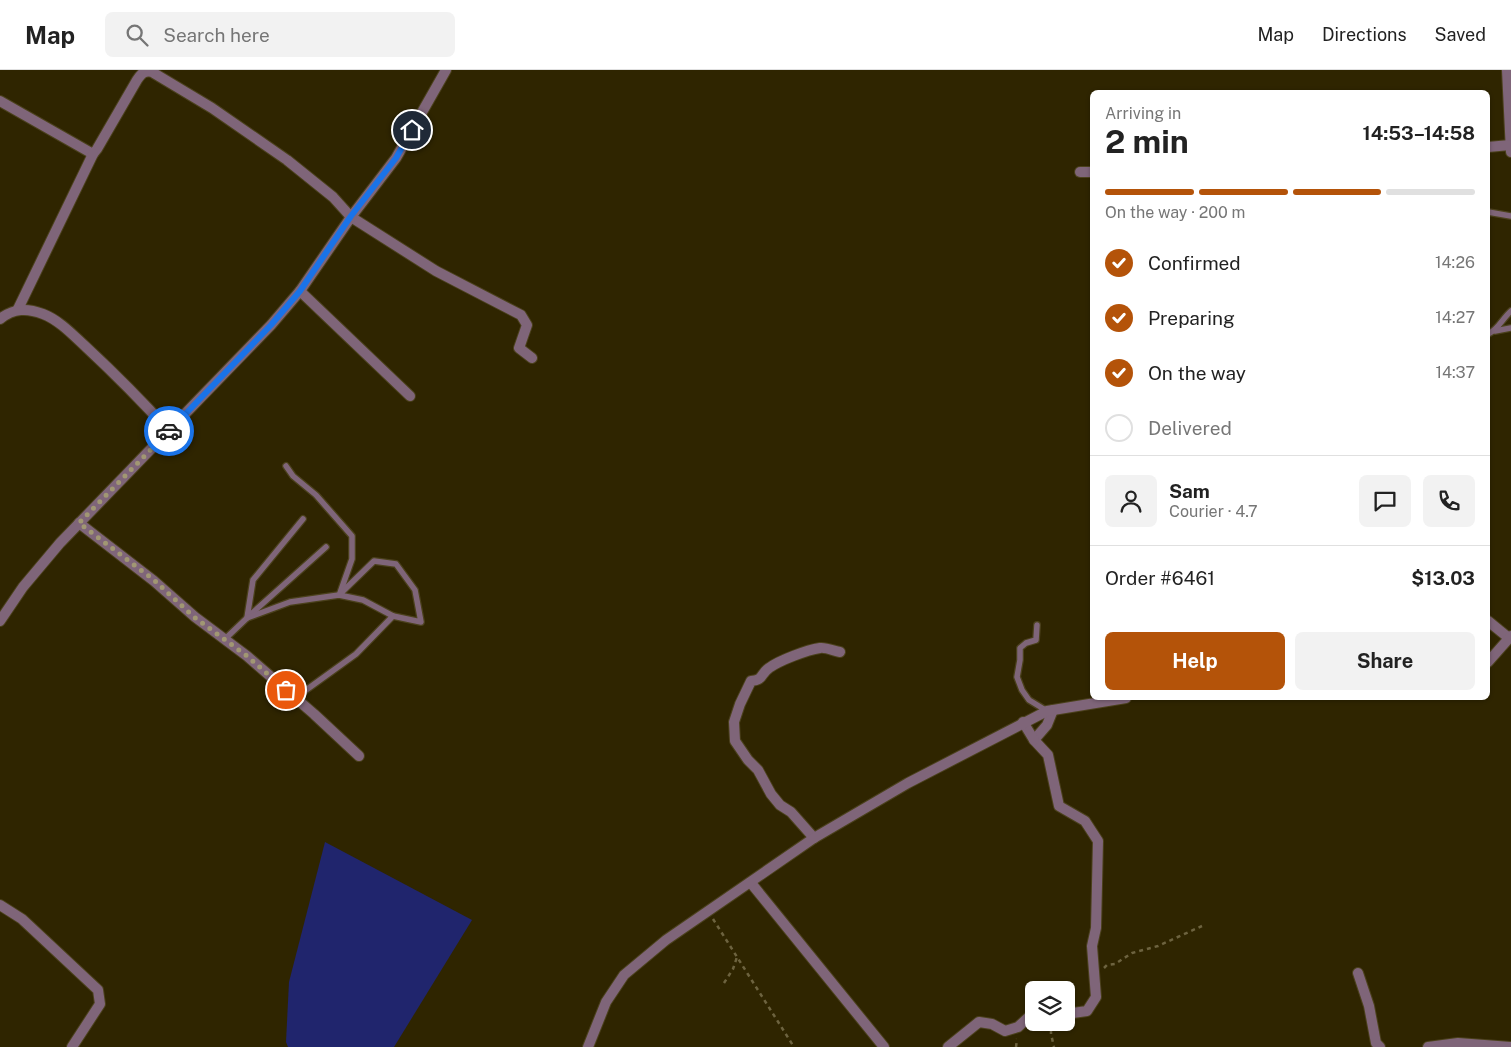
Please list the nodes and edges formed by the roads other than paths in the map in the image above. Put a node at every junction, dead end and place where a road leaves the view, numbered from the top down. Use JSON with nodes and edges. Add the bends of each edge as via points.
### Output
{"nodes":[{"id":1,"x":446,"y":70,"type":"edge"},
{"id":2,"x":1507,"y":70,"type":"edge"},
{"id":3,"x":0,"y":101,"type":"edge"},
{"id":4,"x":1490,"y":147,"type":"edge"},
{"id":5,"x":1510,"y":149,"type":"edge"},
{"id":6,"x":93,"y":154,"type":"junction"},
{"id":7,"x":1080,"y":172,"type":"dead end"},
{"id":8,"x":1090,"y":172,"type":"edge"},
{"id":9,"x":1490,"y":212,"type":"edge"},
{"id":10,"x":351,"y":216,"type":"junction"},
{"id":11,"x":1511,"y":216,"type":"edge"},
{"id":12,"x":300,"y":291,"type":"junction"},
{"id":13,"x":18,"y":310,"type":"junction"},
{"id":14,"x":1511,"y":311,"type":"edge"},
{"id":15,"x":0,"y":319,"type":"edge"},
{"id":16,"x":1511,"y":328,"type":"edge"},
{"id":17,"x":1495,"y":331,"type":"junction"},
{"id":18,"x":1490,"y":333,"type":"edge"},
{"id":19,"x":532,"y":358,"type":"dead end"},
{"id":20,"x":410,"y":396,"type":"dead end"},
{"id":21,"x":169,"y":430,"type":"junction"},
{"id":22,"x":286,"y":466,"type":"dead end"},
{"id":23,"x":303,"y":519,"type":"dead end"},
{"id":24,"x":79,"y":523,"type":"junction"},
{"id":25,"x":326,"y":547,"type":"dead end"},
{"id":26,"x":339,"y":595,"type":"junction"},
{"id":27,"x":393,"y":616,"type":"junction"},
{"id":28,"x":247,"y":618,"type":"junction"},
{"id":29,"x":0,"y":621,"type":"edge"},
{"id":30,"x":1490,"y":622,"type":"edge"},
{"id":31,"x":1036,"y":625,"type":"dead end"},
{"id":32,"x":1510,"y":637,"type":"edge"},
{"id":33,"x":225,"y":639,"type":"junction"},
{"id":34,"x":840,"y":652,"type":"dead end"},
{"id":35,"x":1490,"y":660,"type":"edge"},
{"id":36,"x":295,"y":698,"type":"junction"},
{"id":37,"x":1113,"y":700,"type":"edge"},
{"id":38,"x":1050,"y":710,"type":"junction"},
{"id":39,"x":1023,"y":722,"type":"junction"},
{"id":40,"x":1034,"y":740,"type":"junction"},
{"id":41,"x":359,"y":756,"type":"dead end"},
{"id":42,"x":814,"y":838,"type":"junction"},
{"id":43,"x":751,"y":883,"type":"junction"},
{"id":44,"x":0,"y":905,"type":"edge"},
{"id":45,"x":1358,"y":973,"type":"dead end"},
{"id":46,"x":1075,"y":1013,"type":"edge"},
{"id":47,"x":1025,"y":1021,"type":"edge"},
{"id":48,"x":72,"y":1047,"type":"edge"},
{"id":49,"x":588,"y":1047,"type":"edge"},
{"id":50,"x":884,"y":1047,"type":"edge"},
{"id":51,"x":948,"y":1047,"type":"edge"},
{"id":52,"x":1380,"y":1047,"type":"edge"},
{"id":53,"x":1428,"y":1047,"type":"edge"},
{"id":54,"x":1511,"y":1047,"type":"edge"}],
"edges":[{"from":1,"to":10,"type":"street","via":[[396,158]]},
{"from":2,"to":5,"type":"street"},
{"from":3,"to":6,"type":"street"},
{"from":4,"to":5,"type":"street"},
{"from":6,"to":10,"type":"street","via":[[137,80],[147,71],[152,72],[212,108],[287,160]]},
{"from":6,"to":13,"type":"street"},
{"from":7,"to":8,"type":"street"},
{"from":9,"to":11,"type":"lane"},
{"from":10,"to":12,"type":"street"},
{"from":10,"to":19,"type":"street","via":[[436,271],[521,316],[527,325],[519,348]]},
{"from":12,"to":20,"type":"street"},
{"from":12,"to":21,"type":"street"},
{"from":13,"to":15,"type":"street"},
{"from":13,"to":21,"type":"street","via":[[45,314],[63,326],[140,398]]},
{"from":14,"to":17,"type":"lane"},
{"from":16,"to":17,"type":"lane"},
{"from":17,"to":18,"type":"lane"},
{"from":21,"to":24,"type":"street"},
{"from":22,"to":26,"type":"lane","via":[[352,536],[352,559]]},
{"from":23,"to":28,"type":"lane","via":[[253,580]]},
{"from":24,"to":29,"type":"street","via":[[23,587]]},
{"from":24,"to":33,"type":"street"},
{"from":25,"to":28,"type":"lane"},
{"from":26,"to":27,"type":"lane","via":[[362,600]]},
{"from":26,"to":27,"type":"lane","via":[[374,561],[396,564],[415,590],[421,622]]},
{"from":26,"to":28,"type":"lane","via":[[290,602]]},
{"from":27,"to":36,"type":"lane","via":[[356,654]]},
{"from":28,"to":33,"type":"lane"},
{"from":30,"to":32,"type":"street"},
{"from":31,"to":38,"type":"lane","via":[[1036,640],[1020,648],[1017,676],[1029,700]]},
{"from":32,"to":35,"type":"street"},
{"from":33,"to":36,"type":"street"},
{"from":34,"to":42,"type":"street","via":[[822,648],[767,669],[758,680],[751,681],[734,722],[735,742],[758,770],[770,794]]},
{"from":36,"to":41,"type":"street"},
{"from":37,"to":38,"type":"street"},
{"from":38,"to":39,"type":"street"},
{"from":38,"to":40,"type":"street","via":[[1047,725]]},
{"from":39,"to":40,"type":"street"},
{"from":39,"to":42,"type":"street"},
{"from":40,"to":46,"type":"street","via":[[1048,756],[1059,806],[1085,821],[1098,841],[1096,928],[1092,946],[1096,997],[1087,1011]]},
{"from":42,"to":43,"type":"street"},
{"from":43,"to":49,"type":"street","via":[[666,940],[624,975],[606,1002]]},
{"from":43,"to":50,"type":"street"},
{"from":44,"to":48,"type":"street","via":[[22,919],[98,990],[100,1004]]},
{"from":45,"to":52,"type":"street","via":[[1376,1043]]},
{"from":47,"to":51,"type":"street","via":[[1018,1028],[1005,1031],[979,1022]]},
{"from":53,"to":54,"type":"street","via":[[1458,1043]]}]}
